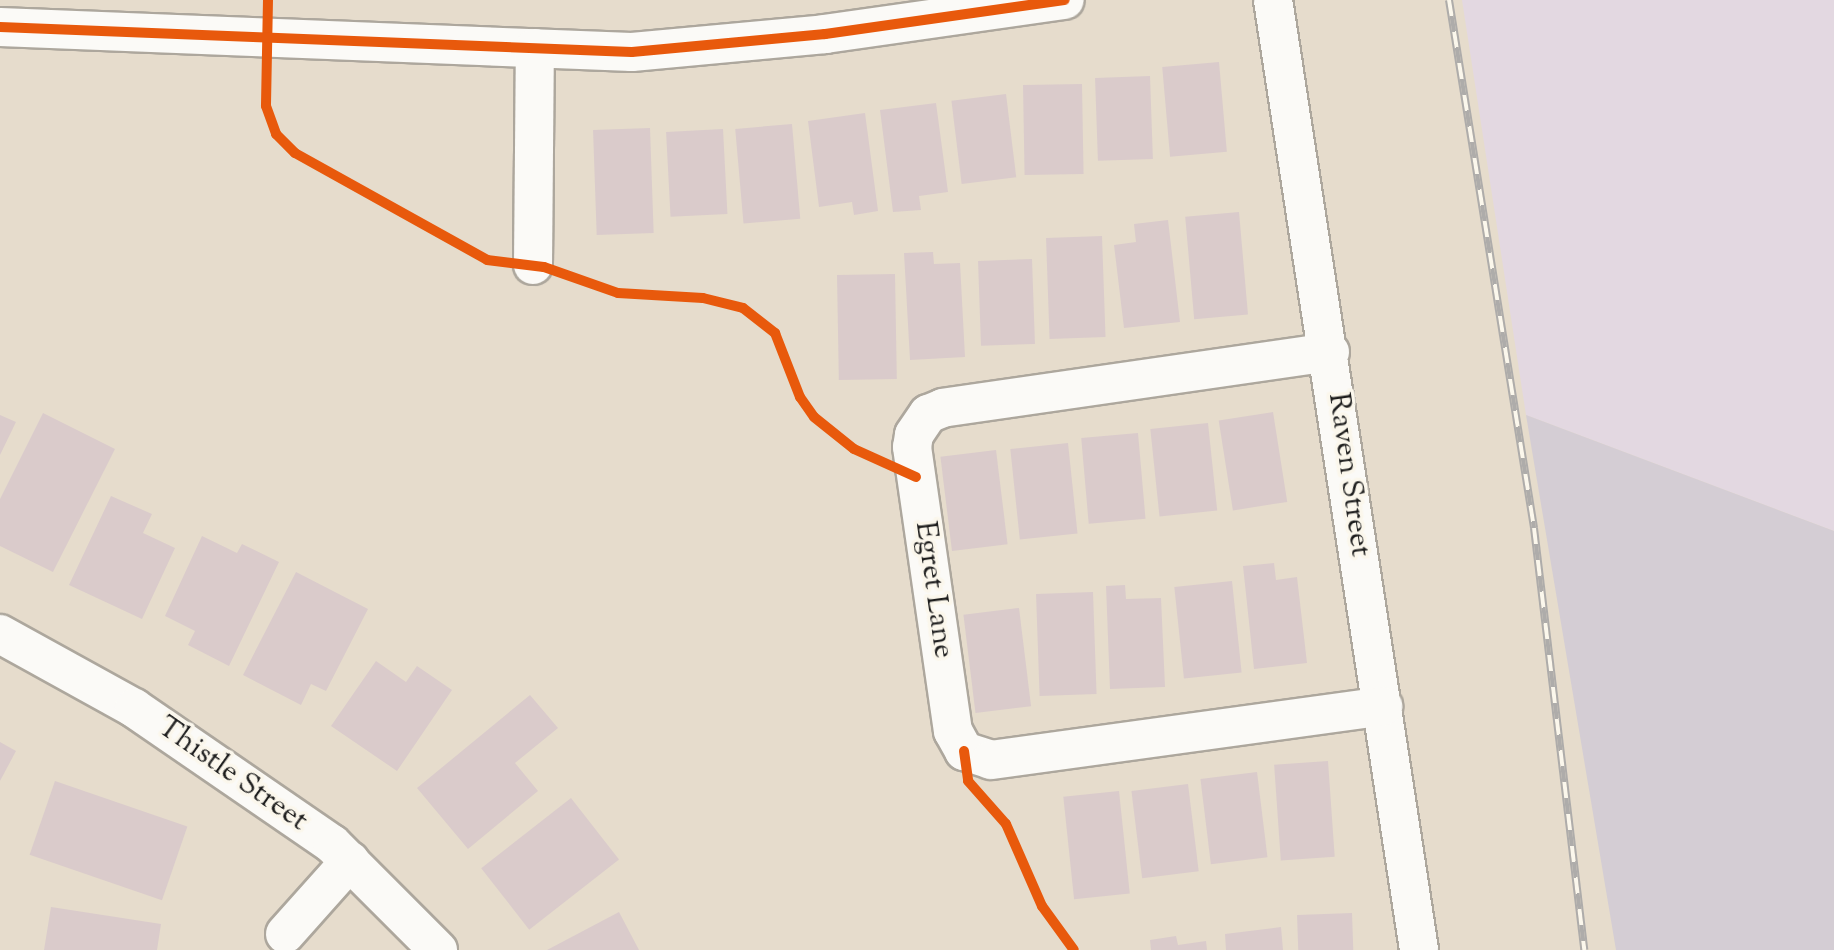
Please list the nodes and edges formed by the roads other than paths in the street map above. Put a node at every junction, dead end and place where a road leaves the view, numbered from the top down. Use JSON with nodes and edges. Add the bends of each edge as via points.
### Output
{"nodes":[{"id":1,"x":1065,"y":0,"type":"edge"},
{"id":2,"x":1273,"y":0,"type":"edge"},
{"id":3,"x":0,"y":27,"type":"edge"},
{"id":4,"x":535,"y":48,"type":"junction"},
{"id":5,"x":533,"y":265,"type":"dead end"},
{"id":6,"x":1330,"y":352,"type":"junction"},
{"id":7,"x":0,"y":634,"type":"edge"},
{"id":8,"x":1382,"y":706,"type":"junction"},
{"id":9,"x":350,"y":861,"type":"junction"},
{"id":10,"x":285,"y":934,"type":"dead end"},
{"id":11,"x":438,"y":950,"type":"edge"},
{"id":12,"x":1419,"y":950,"type":"edge"}],
"edges":[{"from":1,"to":4,"type":"street","via":[[825,34],[659,50]]},
{"from":2,"to":6,"type":"street","name":"Raven Street"},
{"from":3,"to":4,"type":"street"},
{"from":4,"to":5,"type":"street"},
{"from":6,"to":8,"type":"street","name":"Raven Street"},
{"from":6,"to":8,"type":"street","name":"Egret Lane","via":[[943,408],[928,414],[912,447],[953,731],[964,751],[991,760]]},
{"from":7,"to":9,"type":"street","name":"Thistle Street","via":[[134,708]]},
{"from":8,"to":12,"type":"street","name":"Raven Street"},
{"from":9,"to":10,"type":"street"},
{"from":9,"to":11,"type":"street","name":"Thistle Street"}]}
